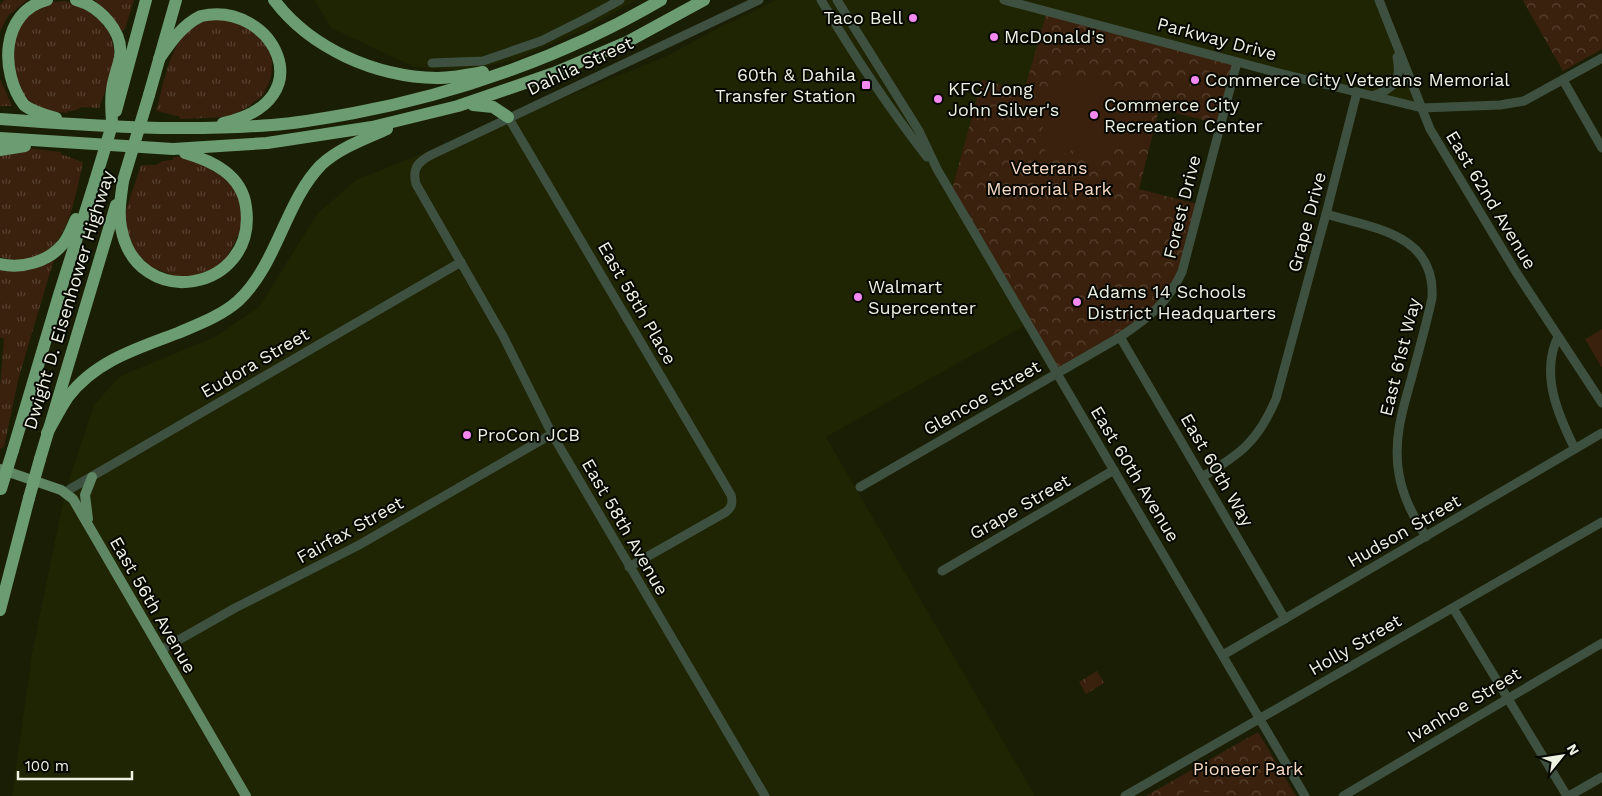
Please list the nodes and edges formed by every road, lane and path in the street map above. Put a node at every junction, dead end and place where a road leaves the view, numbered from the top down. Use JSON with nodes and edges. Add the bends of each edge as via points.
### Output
{"nodes":[{"id":1,"x":47,"y":0,"type":"edge"},
{"id":2,"x":76,"y":0,"type":"edge"},
{"id":3,"x":146,"y":0,"type":"edge"},
{"id":4,"x":176,"y":0,"type":"edge"},
{"id":5,"x":274,"y":0,"type":"edge"},
{"id":6,"x":620,"y":0,"type":"edge"},
{"id":7,"x":661,"y":0,"type":"edge"},
{"id":8,"x":704,"y":0,"type":"edge"},
{"id":9,"x":759,"y":0,"type":"edge"},
{"id":10,"x":837,"y":0,"type":"edge"},
{"id":11,"x":1004,"y":0,"type":"edge"},
{"id":12,"x":1379,"y":0,"type":"edge"},
{"id":13,"x":821,"y":1,"type":"edge"},
{"id":14,"x":1391,"y":33,"type":"junction"},
{"id":15,"x":538,"y":58,"type":"junction"},
{"id":16,"x":1602,"y":58,"type":"edge"},
{"id":17,"x":159,"y":59,"type":"junction"},
{"id":18,"x":1236,"y":62,"type":"junction"},
{"id":19,"x":432,"y":63,"type":"dead end"},
{"id":20,"x":1564,"y":80,"type":"junction"},
{"id":21,"x":116,"y":91,"type":"junction"},
{"id":22,"x":1357,"y":92,"type":"junction"},
{"id":23,"x":1373,"y":96,"type":"junction"},
{"id":24,"x":450,"y":108,"type":"junction"},
{"id":25,"x":1422,"y":108,"type":"junction"},
{"id":26,"x":508,"y":117,"type":"junction"},
{"id":27,"x":411,"y":118,"type":"junction"},
{"id":28,"x":0,"y":119,"type":"edge"},
{"id":29,"x":80,"y":125,"type":"junction"},
{"id":30,"x":192,"y":129,"type":"junction"},
{"id":31,"x":0,"y":138,"type":"edge"},
{"id":32,"x":66,"y":143,"type":"junction"},
{"id":33,"x":1602,"y":148,"type":"edge"},
{"id":34,"x":173,"y":149,"type":"junction"},
{"id":35,"x":0,"y":150,"type":"edge"},
{"id":36,"x":417,"y":165,"type":"joint"},
{"id":37,"x":937,"y":169,"type":"junction"},
{"id":38,"x":95,"y":181,"type":"junction"},
{"id":39,"x":123,"y":181,"type":"junction"},
{"id":40,"x":1326,"y":214,"type":"junction"},
{"id":41,"x":461,"y":262,"type":"junction"},
{"id":42,"x":0,"y":264,"type":"edge"},
{"id":43,"x":1120,"y":337,"type":"junction"},
{"id":44,"x":1558,"y":337,"type":"junction"},
{"id":45,"x":1057,"y":373,"type":"junction"},
{"id":46,"x":1602,"y":403,"type":"edge"},
{"id":47,"x":47,"y":433,"type":"junction"},
{"id":48,"x":1602,"y":433,"type":"edge"},
{"id":49,"x":552,"y":434,"type":"junction"},
{"id":50,"x":1575,"y":449,"type":"junction"},
{"id":51,"x":0,"y":469,"type":"edge"},
{"id":52,"x":1114,"y":470,"type":"junction"},
{"id":53,"x":92,"y":477,"type":"junction"},
{"id":54,"x":1202,"y":477,"type":"junction"},
{"id":55,"x":860,"y":487,"type":"dead end"},
{"id":56,"x":0,"y":491,"type":"edge"},
{"id":57,"x":66,"y":492,"type":"junction"},
{"id":58,"x":1602,"y":522,"type":"edge"},
{"id":59,"x":92,"y":532,"type":"junction"},
{"id":60,"x":1426,"y":537,"type":"junction"},
{"id":61,"x":629,"y":567,"type":"junction"},
{"id":62,"x":942,"y":571,"type":"dead end"},
{"id":63,"x":1454,"y":608,"type":"junction"},
{"id":64,"x":0,"y":610,"type":"edge"},
{"id":65,"x":1285,"y":619,"type":"junction"},
{"id":66,"x":1602,"y":643,"type":"edge"},
{"id":67,"x":161,"y":650,"type":"junction"},
{"id":68,"x":1223,"y":655,"type":"junction"},
{"id":69,"x":1508,"y":698,"type":"junction"},
{"id":70,"x":1259,"y":719,"type":"junction"},
{"id":71,"x":1602,"y":777,"type":"edge"},
{"id":72,"x":246,"y":796,"type":"edge"},
{"id":73,"x":765,"y":796,"type":"edge"},
{"id":74,"x":1125,"y":796,"type":"edge"},
{"id":75,"x":1305,"y":796,"type":"edge"},
{"id":76,"x":1343,"y":796,"type":"edge"},
{"id":77,"x":1568,"y":796,"type":"edge"}],
"edges":[{"from":1,"to":29,"type":"highway","via":[[25,9],[11,24],[3,43],[2,72],[7,85],[24,105]]},
{"from":2,"to":21,"type":"highway","via":[[103,15],[116,35],[120,55]]},
{"from":3,"to":21,"type":"highway"},
{"from":4,"to":17,"type":"highway","name":"Dwight D. Eisenhower Highway"},
{"from":5,"to":15,"type":"highway","via":[[294,21],[329,48],[364,64],[399,74],[439,78],[460,76]]},
{"from":6,"to":19,"type":"street","via":[[541,41],[483,61]]},
{"from":7,"to":15,"type":"highway","via":[[613,26]]},
{"from":8,"to":24,"type":"highway","via":[[594,57]]},
{"from":9,"to":26,"type":"street","name":"Dahlia Street"},
{"from":10,"to":37,"type":"street","name":"East 60th Avenue","via":[[919,131]]},
{"from":11,"to":18,"type":"street","name":"Parkway Drive"},
{"from":12,"to":14,"type":"street","name":"East 62nd Avenue"},
{"from":13,"to":37,"type":"street","name":"East 60th Avenue","via":[[870,78]]},
{"from":14,"to":23,"type":"street","via":[[1398,80]]},
{"from":14,"to":25,"type":"street","name":"East 62nd Avenue"},
{"from":15,"to":30,"type":"highway","via":[[488,78],[378,108],[283,124]]},
{"from":16,"to":20,"type":"street"},
{"from":17,"to":30,"type":"highway","via":[[179,33],[199,16],[211,12],[244,13],[256,19],[274,39],[279,52],[280,72],[269,99],[247,116]]},
{"from":17,"to":39,"type":"highway","name":"Dwight D. Eisenhower Highway","bridge":true},
{"from":18,"to":22,"type":"street","name":"Parkway Drive"},
{"from":18,"to":43,"type":"street","name":"Forest Drive","via":[[1182,272],[1172,292],[1155,312]]},
{"from":20,"to":25,"type":"street","via":[[1510,105]]},
{"from":20,"to":33,"type":"street"},
{"from":21,"to":38,"type":"highway","name":"Dwight D. Eisenhower Highway","bridge":true,"via":[[112,125]]},
{"from":22,"to":23,"type":"street","name":"Parkway Drive"},
{"from":22,"to":40,"type":"street","name":"Grape Drive"},
{"from":23,"to":25,"type":"street","name":"Parkway Drive"},
{"from":24,"to":26,"type":"highway","via":[[485,105]]},
{"from":24,"to":27,"type":"highway"},
{"from":25,"to":44,"type":"street","name":"East 62nd Avenue","via":[[1430,129]]},
{"from":26,"to":36,"type":"street","name":"Dahlia Street"},
{"from":26,"to":61,"type":"street","name":"East 58th Place","via":[[731,495],[731,506],[726,512]]},
{"from":27,"to":34,"type":"highway","via":[[276,142]]},
{"from":27,"to":47,"type":"highway","via":[[350,146],[322,164],[304,187],[256,280],[236,302],[201,324],[102,365],[74,390]]},
{"from":28,"to":29,"type":"highway"},
{"from":29,"to":30,"type":"highway"},
{"from":31,"to":32,"type":"highway"},
{"from":32,"to":34,"type":"highway"},
{"from":32,"to":35,"type":"highway"},
{"from":34,"to":39,"type":"highway","via":[[218,166],[238,184],[244,199],[247,218],[245,238],[236,256],[218,272],[201,281],[176,283],[162,279],[141,266],[125,243],[121,227]]},
{"from":36,"to":41,"type":"street","name":"East 58th Avenue","via":[[416,184]]},
{"from":37,"to":45,"type":"street","name":"East 60th Avenue"},
{"from":38,"to":42,"type":"highway","via":[[58,249],[27,264]]},
{"from":38,"to":56,"type":"highway","name":"Dwight D. Eisenhower Highway","bridge":true},
{"from":39,"to":47,"type":"highway","name":"Dwight D. Eisenhower Highway"},
{"from":40,"to":54,"type":"street","name":"Grape Drive","via":[[1279,391],[1270,413],[1254,438],[1238,454]]},
{"from":40,"to":60,"type":"street","name":"East 61st Way","via":[[1402,238],[1417,250],[1430,273],[1432,298],[1402,415],[1397,454],[1405,498]]},
{"from":41,"to":49,"type":"street","name":"East 58th Avenue","via":[[503,336]]},
{"from":41,"to":53,"type":"street","name":"Eudora Street"},
{"from":43,"to":45,"type":"street","name":"Glencoe Street"},
{"from":43,"to":54,"type":"street","name":"East 60th Way"},
{"from":44,"to":46,"type":"street","name":"East 62nd Avenue"},
{"from":44,"to":50,"type":"street","via":[[1551,354],[1551,378],[1558,410]]},
{"from":45,"to":52,"type":"street","name":"East 60th Avenue"},
{"from":45,"to":55,"type":"street","name":"Glencoe Street"},
{"from":47,"to":64,"type":"highway","name":"Dwight D. Eisenhower Highway","bridge":true},
{"from":48,"to":50,"type":"street","name":"Hudson Street"},
{"from":49,"to":61,"type":"street","name":"East 58th Avenue"},
{"from":49,"to":67,"type":"street","name":"Fairfax Street","via":[[360,545],[235,608]]},
{"from":50,"to":60,"type":"street","name":"Hudson Street"},
{"from":51,"to":57,"type":"main road"},
{"from":52,"to":62,"type":"street","name":"Grape Street"},
{"from":52,"to":68,"type":"street","name":"East 60th Avenue"},
{"from":53,"to":57,"type":"street","name":"Eudora Street"},
{"from":53,"to":59,"type":"main road","via":[[84,499]]},
{"from":54,"to":65,"type":"street","name":"East 60th Way"},
{"from":57,"to":59,"type":"main road","name":"East 56th Avenue"},
{"from":58,"to":63,"type":"street","name":"Holly Street"},
{"from":59,"to":67,"type":"main road","name":"East 56th Avenue"},
{"from":60,"to":65,"type":"street","name":"Hudson Street"},
{"from":61,"to":73,"type":"street","name":"East 58th Avenue"},
{"from":63,"to":69,"type":"street"},
{"from":63,"to":70,"type":"street","name":"Holly Street"},
{"from":65,"to":68,"type":"street","name":"Hudson Street"},
{"from":66,"to":69,"type":"street","name":"Ivanhoe Street"},
{"from":67,"to":72,"type":"main road","name":"East 56th Avenue"},
{"from":68,"to":70,"type":"street","name":"East 60th Avenue"},
{"from":69,"to":76,"type":"street","name":"Ivanhoe Street"},
{"from":69,"to":77,"type":"street"},
{"from":70,"to":74,"type":"street","name":"Holly Street"},
{"from":70,"to":75,"type":"street","name":"East 60th Avenue"},
{"from":71,"to":77,"type":"street"}]}
